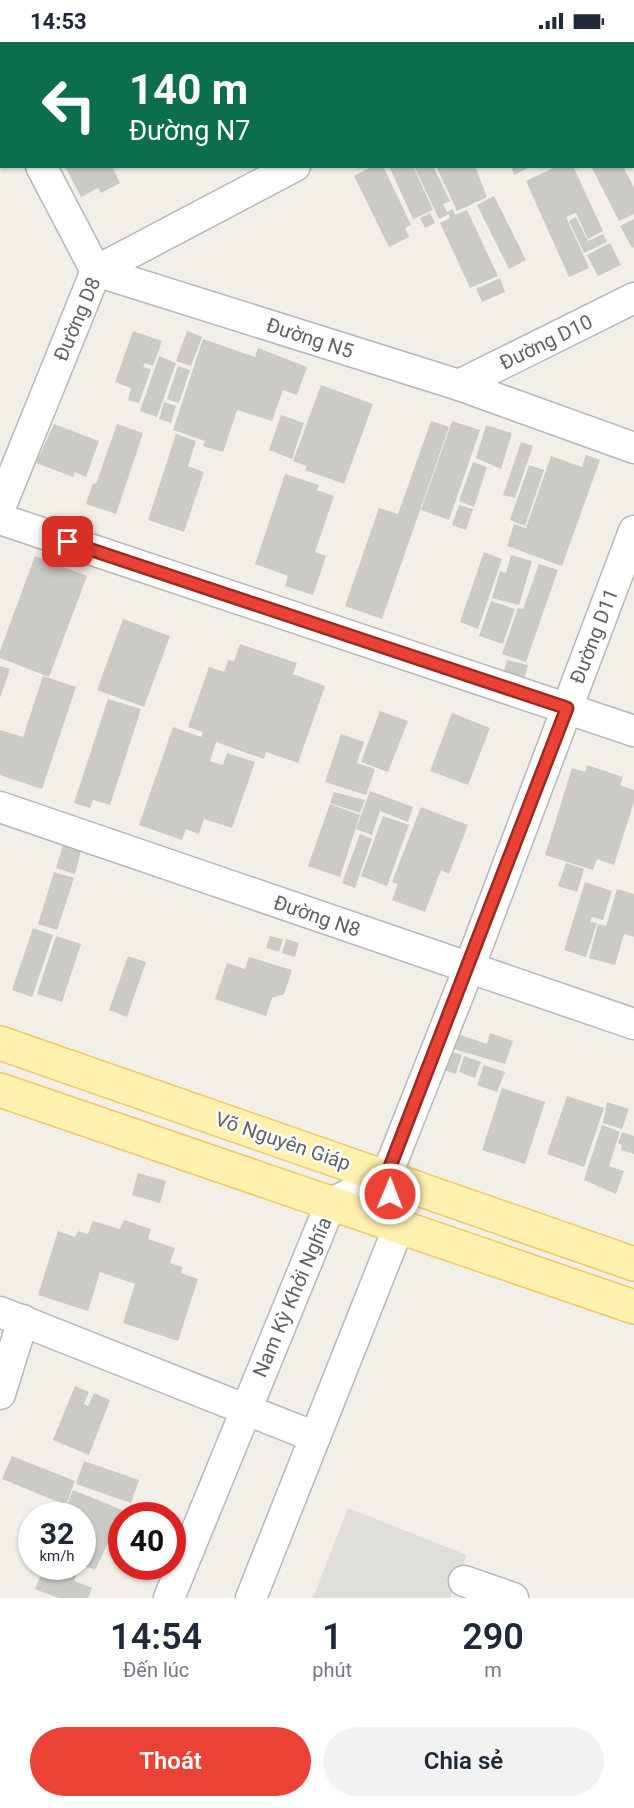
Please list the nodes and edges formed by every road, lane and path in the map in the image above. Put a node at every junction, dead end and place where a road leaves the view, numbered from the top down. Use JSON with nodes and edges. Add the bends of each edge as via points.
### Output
{"nodes":[{"id":1,"x":42,"y":168,"type":"edge"},
{"id":2,"x":292,"y":168,"type":"edge"},
{"id":3,"x":96,"y":271,"type":"junction"},
{"id":4,"x":634,"y":298,"type":"edge"},
{"id":5,"x":459,"y":385,"type":"junction"},
{"id":6,"x":634,"y":448,"type":"edge"},
{"id":7,"x":0,"y":507,"type":"edge"},
{"id":8,"x":0,"y":519,"type":"edge"},
{"id":9,"x":634,"y":531,"type":"edge"},
{"id":10,"x":567,"y":708,"type":"junction"},
{"id":11,"x":634,"y":731,"type":"edge"},
{"id":12,"x":0,"y":807,"type":"edge"},
{"id":13,"x":469,"y":968,"type":"junction"},
{"id":14,"x":634,"y":1024,"type":"edge"},
{"id":15,"x":0,"y":1043,"type":"edge"},
{"id":16,"x":0,"y":1090,"type":"edge"},
{"id":17,"x":386,"y":1177,"type":"junction"},
{"id":18,"x":331,"y":1203,"type":"junction"},
{"id":19,"x":399,"y":1226,"type":"junction"},
{"id":20,"x":634,"y":1264,"type":"edge"},
{"id":21,"x":634,"y":1307,"type":"edge"},
{"id":22,"x":12,"y":1316,"type":"edge"},
{"id":23,"x":0,"y":1394,"type":"edge"},
{"id":24,"x":244,"y":1411,"type":"junction"},
{"id":25,"x":315,"y":1437,"type":"junction"},
{"id":26,"x":464,"y":1581,"type":"dead end"},
{"id":27,"x":169,"y":1598,"type":"edge"},
{"id":28,"x":251,"y":1598,"type":"edge"},
{"id":29,"x":513,"y":1598,"type":"edge"}],
"edges":[{"from":1,"to":3,"type":"street"},
{"from":2,"to":3,"type":"street","name":"Đường D8"},
{"from":3,"to":5,"type":"street","name":"Đường N5"},
{"from":3,"to":7,"type":"street","name":"Đường D8"},
{"from":4,"to":5,"type":"street","name":"Đường D10"},
{"from":5,"to":6,"type":"street","name":"Đường N5"},
{"from":8,"to":10,"type":"street"},
{"from":9,"to":10,"type":"street","name":"Đường D11"},
{"from":10,"to":11,"type":"street"},
{"from":10,"to":13,"type":"street","name":"Đường D11"},
{"from":12,"to":13,"type":"street","name":"Đường N8"},
{"from":13,"to":14,"type":"street","name":"Đường N8"},
{"from":13,"to":17,"type":"street","name":"Đường D11"},
{"from":15,"to":17,"type":"main road","name":"Võ Nguyên Giáp"},
{"from":16,"to":18,"type":"main road"},
{"from":17,"to":18,"type":"street","name":"Nam Kỳ Khởi Nghĩa"},
{"from":17,"to":19,"type":"street"},
{"from":17,"to":20,"type":"main road","name":"Võ Nguyên Giáp"},
{"from":18,"to":19,"type":"main road"},
{"from":18,"to":24,"type":"street","name":"Nam Kỳ Khởi Nghĩa"},
{"from":19,"to":21,"type":"main road"},
{"from":19,"to":25,"type":"street"},
{"from":22,"to":23,"type":"street"},
{"from":22,"to":24,"type":"street"},
{"from":24,"to":25,"type":"street"},
{"from":24,"to":27,"type":"street","name":"Nam Kỳ Khởi Nghĩa"},
{"from":25,"to":28,"type":"street"},
{"from":26,"to":29,"type":"street"}]}
